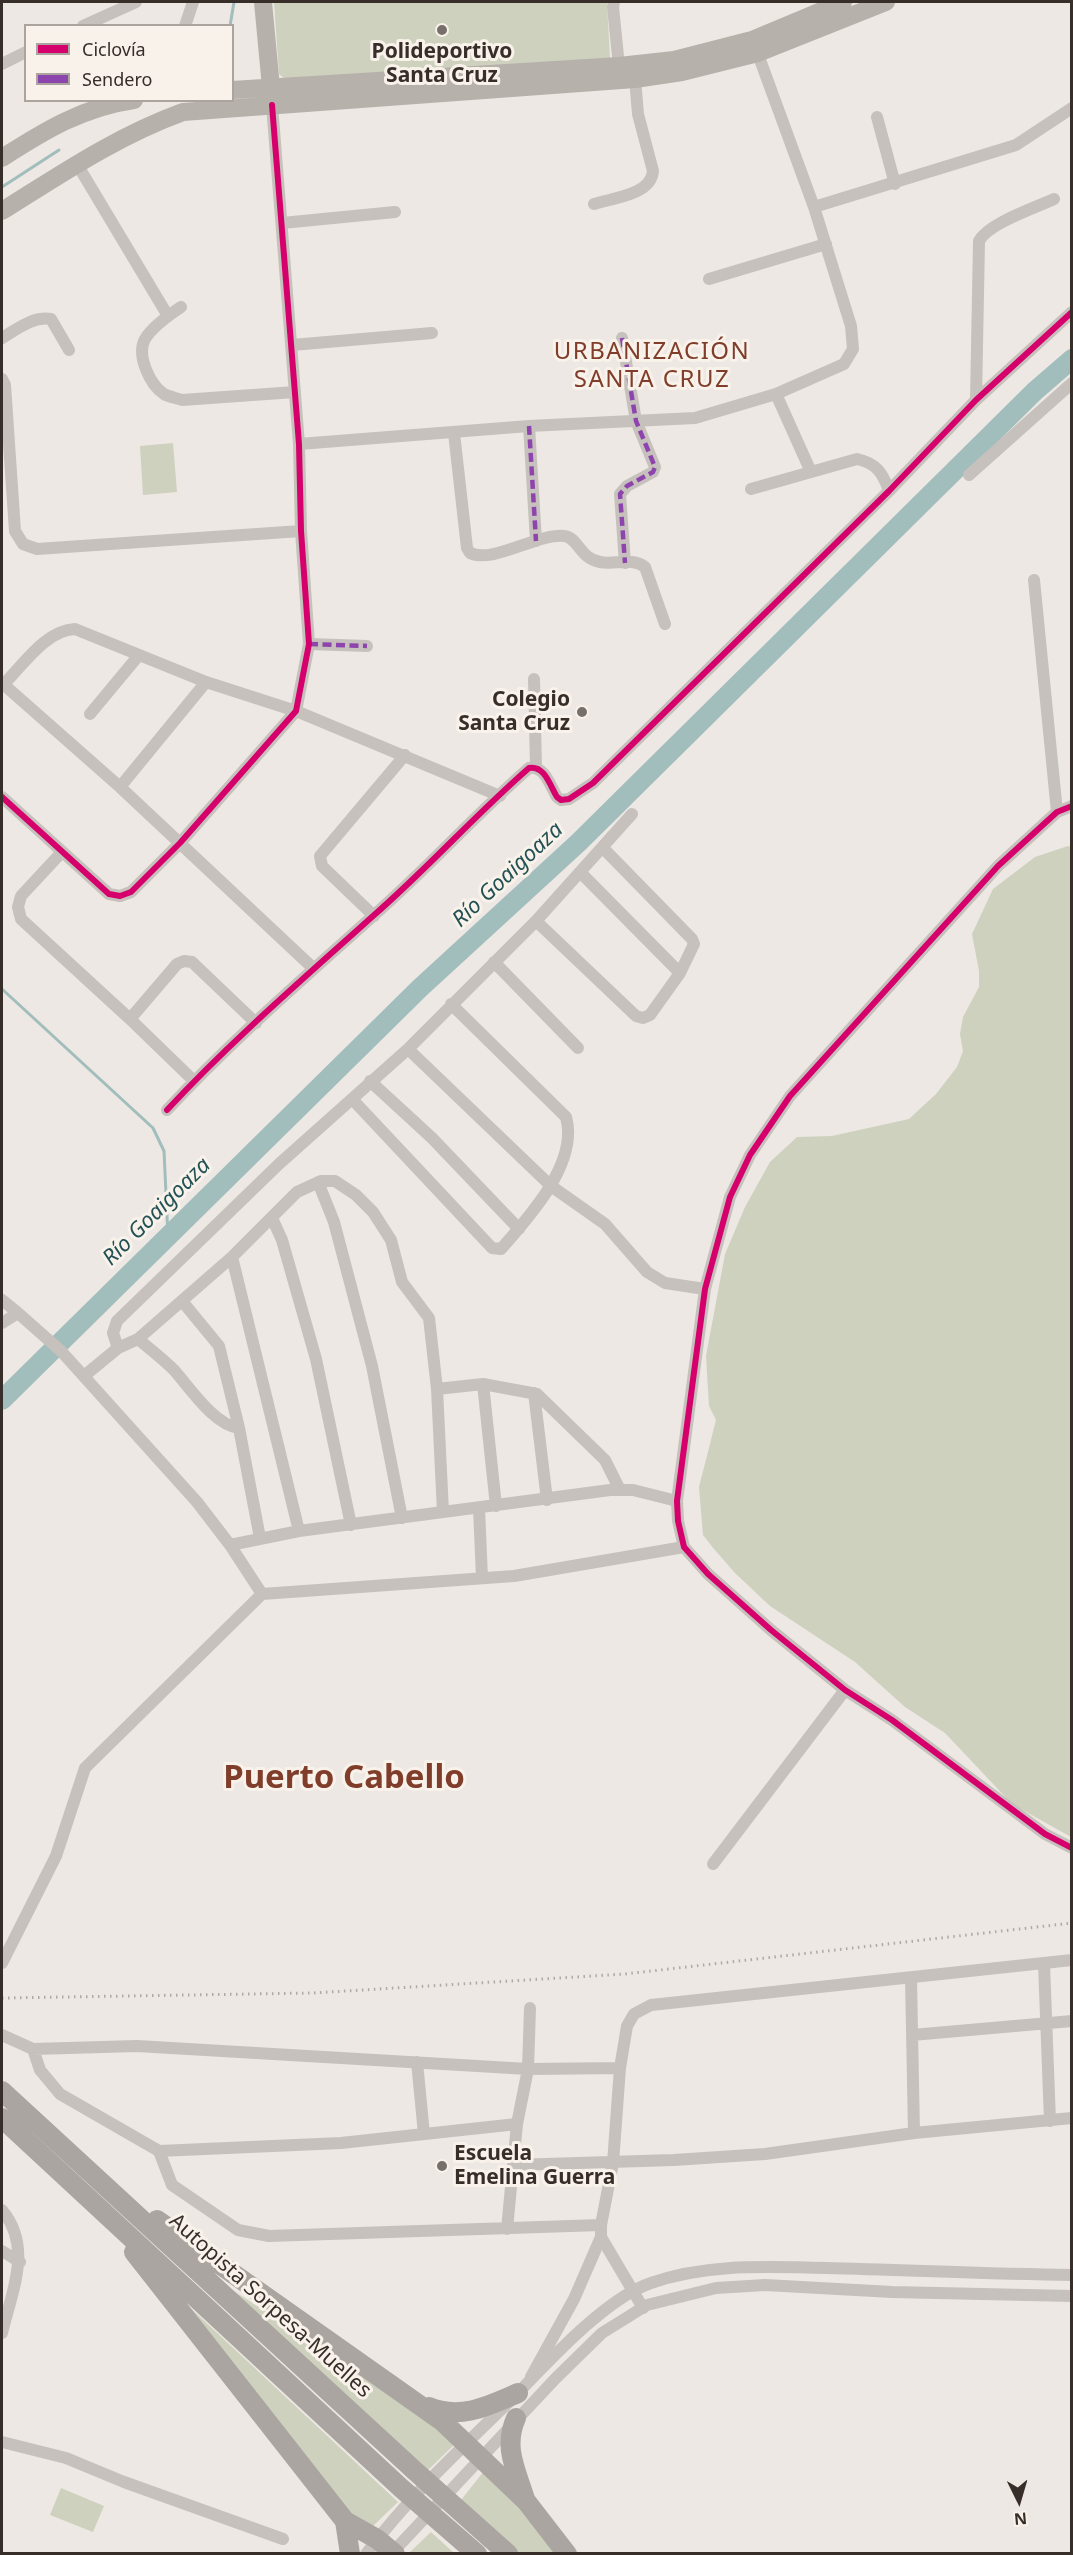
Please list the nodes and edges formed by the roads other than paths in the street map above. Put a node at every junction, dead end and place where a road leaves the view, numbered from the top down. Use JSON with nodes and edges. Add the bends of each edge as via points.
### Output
{"nodes":[{"id":1,"x":136,"y":2,"type":"edge"},
{"id":2,"x":193,"y":2,"type":"edge"},
{"id":3,"x":263,"y":2,"type":"edge"},
{"id":4,"x":614,"y":2,"type":"edge"},
{"id":5,"x":843,"y":2,"type":"edge"},
{"id":6,"x":886,"y":2,"type":"edge"},
{"id":7,"x":87,"y":24,"type":"edge"},
{"id":8,"x":186,"y":24,"type":"edge"},
{"id":9,"x":755,"y":47,"type":"junction"},
{"id":10,"x":24,"y":53,"type":"edge"},
{"id":11,"x":2,"y":64,"type":"edge"},
{"id":12,"x":619,"y":66,"type":"junction"},
{"id":13,"x":634,"y":79,"type":"junction"},
{"id":14,"x":270,"y":87,"type":"junction"},
{"id":15,"x":234,"y":90,"type":"edge"},
{"id":16,"x":120,"y":102,"type":"edge"},
{"id":17,"x":272,"y":105,"type":"junction"},
{"id":18,"x":1071,"y":108,"type":"edge"},
{"id":19,"x":878,"y":117,"type":"dead end"},
{"id":20,"x":2,"y":158,"type":"edge"},
{"id":21,"x":77,"y":164,"type":"junction"},
{"id":22,"x":896,"y":184,"type":"junction"},
{"id":23,"x":1054,"y":199,"type":"dead end"},
{"id":24,"x":594,"y":204,"type":"dead end"},
{"id":25,"x":814,"y":207,"type":"junction"},
{"id":26,"x":2,"y":211,"type":"edge"},
{"id":27,"x":395,"y":212,"type":"dead end"},
{"id":28,"x":282,"y":223,"type":"junction"},
{"id":29,"x":826,"y":244,"type":"junction"},
{"id":30,"x":709,"y":279,"type":"dead end"},
{"id":31,"x":181,"y":307,"type":"dead end"},
{"id":32,"x":1071,"y":312,"type":"edge"},
{"id":33,"x":168,"y":316,"type":"junction"},
{"id":34,"x":432,"y":333,"type":"dead end"},
{"id":35,"x":622,"y":338,"type":"dead end"},
{"id":36,"x":2,"y":339,"type":"edge"},
{"id":37,"x":292,"y":345,"type":"junction"},
{"id":38,"x":69,"y":350,"type":"dead end"},
{"id":39,"x":2,"y":379,"type":"edge"},
{"id":40,"x":1071,"y":383,"type":"edge"},
{"id":41,"x":295,"y":392,"type":"junction"},
{"id":42,"x":776,"y":394,"type":"junction"},
{"id":43,"x":976,"y":400,"type":"junction"},
{"id":44,"x":636,"y":421,"type":"junction"},
{"id":45,"x":529,"y":426,"type":"junction"},
{"id":46,"x":454,"y":433,"type":"junction"},
{"id":47,"x":299,"y":444,"type":"junction"},
{"id":48,"x":811,"y":472,"type":"junction"},
{"id":49,"x":969,"y":475,"type":"dead end"},
{"id":50,"x":751,"y":489,"type":"dead end"},
{"id":51,"x":889,"y":490,"type":"junction"},
{"id":52,"x":301,"y":531,"type":"junction"},
{"id":53,"x":536,"y":541,"type":"junction"},
{"id":54,"x":626,"y":562,"type":"junction"},
{"id":55,"x":1034,"y":580,"type":"dead end"},
{"id":56,"x":665,"y":624,"type":"dead end"},
{"id":57,"x":309,"y":644,"type":"junction"},
{"id":58,"x":367,"y":646,"type":"dead end"},
{"id":59,"x":139,"y":655,"type":"junction"},
{"id":60,"x":534,"y":679,"type":"dead end"},
{"id":61,"x":206,"y":682,"type":"junction"},
{"id":62,"x":2,"y":684,"type":"edge"},
{"id":63,"x":296,"y":711,"type":"junction"},
{"id":64,"x":90,"y":714,"type":"dead end"},
{"id":65,"x":405,"y":754,"type":"junction"},
{"id":66,"x":536,"y":767,"type":"junction"},
{"id":67,"x":120,"y":787,"type":"junction"},
{"id":68,"x":500,"y":796,"type":"junction"},
{"id":69,"x":3,"y":801,"type":"edge"},
{"id":70,"x":1071,"y":806,"type":"edge"},
{"id":71,"x":1057,"y":813,"type":"junction"},
{"id":72,"x":632,"y":814,"type":"dead end"},
{"id":73,"x":180,"y":843,"type":"junction"},
{"id":74,"x":603,"y":848,"type":"junction"},
{"id":75,"x":61,"y":853,"type":"junction"},
{"id":76,"x":581,"y":873,"type":"junction"},
{"id":77,"x":374,"y":916,"type":"junction"},
{"id":78,"x":536,"y":921,"type":"junction"},
{"id":79,"x":494,"y":962,"type":"junction"},
{"id":80,"x":313,"y":968,"type":"junction"},
{"id":81,"x":680,"y":973,"type":"junction"},
{"id":82,"x":451,"y":1004,"type":"junction"},
{"id":83,"x":130,"y":1019,"type":"junction"},
{"id":84,"x":255,"y":1023,"type":"junction"},
{"id":85,"x":578,"y":1048,"type":"dead end"},
{"id":86,"x":408,"y":1049,"type":"junction"},
{"id":87,"x":194,"y":1080,"type":"junction"},
{"id":88,"x":370,"y":1082,"type":"junction"},
{"id":89,"x":352,"y":1099,"type":"junction"},
{"id":90,"x":167,"y":1110,"type":"dead end"},
{"id":91,"x":318,"y":1182,"type":"junction"},
{"id":92,"x":551,"y":1186,"type":"junction"},
{"id":93,"x":272,"y":1218,"type":"junction"},
{"id":94,"x":519,"y":1228,"type":"junction"},
{"id":95,"x":232,"y":1257,"type":"junction"},
{"id":96,"x":705,"y":1289,"type":"junction"},
{"id":97,"x":2,"y":1300,"type":"edge"},
{"id":98,"x":182,"y":1301,"type":"junction"},
{"id":99,"x":18,"y":1313,"type":"junction"},
{"id":100,"x":2,"y":1323,"type":"edge"},
{"id":101,"x":138,"y":1339,"type":"junction"},
{"id":102,"x":118,"y":1348,"type":"junction"},
{"id":103,"x":84,"y":1376,"type":"junction"},
{"id":104,"x":483,"y":1384,"type":"junction"},
{"id":105,"x":437,"y":1389,"type":"junction"},
{"id":106,"x":534,"y":1393,"type":"junction"},
{"id":107,"x":239,"y":1428,"type":"junction"},
{"id":108,"x":620,"y":1490,"type":"junction"},
{"id":109,"x":547,"y":1500,"type":"junction"},
{"id":110,"x":677,"y":1501,"type":"junction"},
{"id":111,"x":496,"y":1506,"type":"junction"},
{"id":112,"x":479,"y":1508,"type":"junction"},
{"id":113,"x":443,"y":1512,"type":"junction"},
{"id":114,"x":402,"y":1518,"type":"junction"},
{"id":115,"x":351,"y":1525,"type":"junction"},
{"id":116,"x":299,"y":1531,"type":"junction"},
{"id":117,"x":260,"y":1538,"type":"junction"},
{"id":118,"x":230,"y":1545,"type":"junction"},
{"id":119,"x":684,"y":1547,"type":"junction"},
{"id":120,"x":483,"y":1578,"type":"junction"},
{"id":121,"x":262,"y":1594,"type":"junction"},
{"id":122,"x":845,"y":1690,"type":"junction"},
{"id":123,"x":1071,"y":1848,"type":"edge"},
{"id":124,"x":713,"y":1864,"type":"dead end"},
{"id":125,"x":1071,"y":1960,"type":"edge"},
{"id":126,"x":2,"y":1963,"type":"edge"},
{"id":127,"x":1044,"y":1964,"type":"junction"},
{"id":128,"x":910,"y":1978,"type":"junction"},
{"id":129,"x":530,"y":2008,"type":"dead end"},
{"id":130,"x":1071,"y":2021,"type":"edge"},
{"id":131,"x":1047,"y":2023,"type":"junction"},
{"id":132,"x":2,"y":2035,"type":"edge"},
{"id":133,"x":912,"y":2036,"type":"junction"},
{"id":134,"x":33,"y":2049,"type":"junction"},
{"id":135,"x":417,"y":2062,"type":"junction"},
{"id":136,"x":620,"y":2068,"type":"junction"},
{"id":137,"x":528,"y":2069,"type":"junction"},
{"id":138,"x":2,"y":2091,"type":"edge"},
{"id":139,"x":2,"y":2118,"type":"edge"},
{"id":140,"x":1071,"y":2118,"type":"edge"},
{"id":141,"x":1050,"y":2121,"type":"junction"},
{"id":142,"x":517,"y":2124,"type":"junction"},
{"id":143,"x":914,"y":2133,"type":"junction"},
{"id":144,"x":424,"y":2134,"type":"junction"},
{"id":145,"x":159,"y":2151,"type":"junction"},
{"id":146,"x":613,"y":2163,"type":"junction"},
{"id":147,"x":79,"y":2164,"type":"junction"},
{"id":148,"x":513,"y":2165,"type":"junction"},
{"id":149,"x":93,"y":2201,"type":"junction"},
{"id":150,"x":2,"y":2210,"type":"edge"},
{"id":151,"x":507,"y":2229,"type":"junction"},
{"id":152,"x":601,"y":2231,"type":"junction"},
{"id":153,"x":2,"y":2252,"type":"edge"},
{"id":154,"x":20,"y":2262,"type":"junction"},
{"id":155,"x":872,"y":2269,"type":"junction"},
{"id":156,"x":1006,"y":2274,"type":"junction"},
{"id":157,"x":1071,"y":2275,"type":"edge"},
{"id":158,"x":634,"y":2291,"type":"junction"},
{"id":159,"x":872,"y":2291,"type":"junction"},
{"id":160,"x":1009,"y":2295,"type":"junction"},
{"id":161,"x":1071,"y":2296,"type":"edge"},
{"id":162,"x":643,"y":2308,"type":"junction"},
{"id":163,"x":2,"y":2333,"type":"edge"},
{"id":164,"x":531,"y":2377,"type":"junction"},
{"id":165,"x":518,"y":2393,"type":"junction"},
{"id":166,"x":410,"y":2398,"type":"junction"},
{"id":167,"x":516,"y":2418,"type":"junction"},
{"id":168,"x":2,"y":2442,"type":"edge"},
{"id":169,"x":466,"y":2443,"type":"junction"},
{"id":170,"x":481,"y":2457,"type":"junction"},
{"id":171,"x":526,"y":2501,"type":"junction"},
{"id":172,"x":345,"y":2521,"type":"junction"},
{"id":173,"x":283,"y":2539,"type":"dead end"},
{"id":174,"x":372,"y":2546,"type":"edge"},
{"id":175,"x":394,"y":2552,"type":"edge"},
{"id":176,"x":350,"y":2553,"type":"edge"},
{"id":177,"x":477,"y":2553,"type":"edge"},
{"id":178,"x":508,"y":2553,"type":"edge"},
{"id":179,"x":567,"y":2553,"type":"edge"}],
"edges":[{"from":1,"to":7,"type":"street"},
{"from":2,"to":8,"type":"street"},
{"from":3,"to":14,"type":"main road"},
{"from":4,"to":12,"type":"street"},
{"from":5,"to":9,"type":"main road"},
{"from":6,"to":9,"type":"main road"},
{"from":9,"to":12,"type":"main road"},
{"from":9,"to":13,"type":"main road","via":[[682,72]]},
{"from":9,"to":25,"type":"street"},
{"from":10,"to":11,"type":"street"},
{"from":12,"to":14,"type":"main road"},
{"from":13,"to":17,"type":"main road"},
{"from":13,"to":24,"type":"street","via":[[652,178],[645,188]]},
{"from":14,"to":15,"type":"main road"},
{"from":14,"to":17,"type":"main road"},
{"from":16,"to":20,"type":"main road","via":[[51,126]]},
{"from":17,"to":21,"type":"main road","via":[[183,112],[138,129]]},
{"from":17,"to":28,"type":"street"},
{"from":18,"to":22,"type":"street","via":[[1016,145]]},
{"from":19,"to":22,"type":"street"},
{"from":21,"to":26,"type":"main road"},
{"from":21,"to":33,"type":"street"},
{"from":22,"to":25,"type":"street"},
{"from":23,"to":43,"type":"street","via":[[996,226],[979,241]]},
{"from":25,"to":29,"type":"street"},
{"from":27,"to":28,"type":"street"},
{"from":28,"to":37,"type":"street"},
{"from":29,"to":30,"type":"street"},
{"from":29,"to":42,"type":"street","via":[[851,326],[851,356],[836,369]]},
{"from":31,"to":33,"type":"street"},
{"from":32,"to":43,"type":"street"},
{"from":33,"to":41,"type":"street","via":[[145,340],[142,359],[164,395],[182,400]]},
{"from":34,"to":37,"type":"street"},
{"from":35,"to":44,"type":"street"},
{"from":36,"to":38,"type":"street","via":[[34,319],[43,318],[51,320]]},
{"from":37,"to":41,"type":"street"},
{"from":39,"to":52,"type":"street","via":[[15,531],[23,544],[37,549]]},
{"from":40,"to":49,"type":"street"},
{"from":41,"to":47,"type":"street"},
{"from":42,"to":44,"type":"street","via":[[695,418]]},
{"from":42,"to":48,"type":"street"},
{"from":43,"to":51,"type":"street"},
{"from":44,"to":45,"type":"street"},
{"from":44,"to":54,"type":"street","via":[[654,467],[653,472],[620,494]]},
{"from":45,"to":46,"type":"street"},
{"from":45,"to":53,"type":"street"},
{"from":46,"to":47,"type":"street"},
{"from":46,"to":53,"type":"street","via":[[468,551],[485,555]]},
{"from":47,"to":52,"type":"street"},
{"from":48,"to":50,"type":"street"},
{"from":48,"to":51,"type":"street","via":[[857,459],[868,461],[884,475]]},
{"from":51,"to":66,"type":"street","via":[[593,783],[561,800]]},
{"from":52,"to":57,"type":"street"},
{"from":53,"to":54,"type":"street","via":[[567,536],[589,559]]},
{"from":54,"to":56,"type":"street","via":[[638,563],[647,571]]},
{"from":55,"to":71,"type":"street"},
{"from":57,"to":58,"type":"street"},
{"from":57,"to":63,"type":"street"},
{"from":59,"to":61,"type":"street"},
{"from":59,"to":62,"type":"street","via":[[75,629],[64,630],[53,635]]},
{"from":59,"to":64,"type":"street"},
{"from":60,"to":66,"type":"street"},
{"from":61,"to":63,"type":"street"},
{"from":61,"to":67,"type":"street"},
{"from":62,"to":67,"type":"street"},
{"from":63,"to":65,"type":"street"},
{"from":63,"to":73,"type":"street"},
{"from":65,"to":68,"type":"street"},
{"from":65,"to":77,"type":"street","via":[[320,856],[322,866]]},
{"from":66,"to":68,"type":"street","via":[[529,768]]},
{"from":67,"to":73,"type":"street"},
{"from":68,"to":77,"type":"street"},
{"from":69,"to":75,"type":"street"},
{"from":70,"to":71,"type":"street"},
{"from":71,"to":96,"type":"street","via":[[998,866],[790,1096],[750,1155],[730,1197]]},
{"from":72,"to":74,"type":"street"},
{"from":73,"to":75,"type":"street","via":[[131,892],[120,896],[109,894]]},
{"from":73,"to":80,"type":"street"},
{"from":74,"to":76,"type":"street"},
{"from":74,"to":81,"type":"street","via":[[693,939],[693,949]]},
{"from":75,"to":83,"type":"street","via":[[21,896],[21,919]]},
{"from":76,"to":78,"type":"street"},
{"from":76,"to":81,"type":"street"},
{"from":77,"to":80,"type":"street"},
{"from":78,"to":79,"type":"street"},
{"from":78,"to":81,"type":"street","via":[[636,1016],[650,1016]]},
{"from":79,"to":82,"type":"street"},
{"from":79,"to":85,"type":"street"},
{"from":80,"to":84,"type":"street"},
{"from":82,"to":86,"type":"street"},
{"from":82,"to":92,"type":"street","via":[[566,1117],[568,1140]]},
{"from":83,"to":84,"type":"street","via":[[177,964],[184,961],[192,962]]},
{"from":83,"to":87,"type":"street"},
{"from":84,"to":87,"type":"street"},
{"from":86,"to":88,"type":"street"},
{"from":86,"to":92,"type":"street"},
{"from":87,"to":90,"type":"street"},
{"from":88,"to":89,"type":"street"},
{"from":88,"to":94,"type":"street","via":[[432,1138]]},
{"from":89,"to":94,"type":"street","via":[[492,1248],[501,1249]]},
{"from":89,"to":102,"type":"street","via":[[117,1321],[113,1333]]},
{"from":91,"to":93,"type":"street","via":[[297,1192]]},
{"from":91,"to":105,"type":"street","via":[[335,1181],[356,1195],[388,1235],[402,1282],[429,1318]]},
{"from":91,"to":114,"type":"street","via":[[334,1222],[372,1366]]},
{"from":92,"to":94,"type":"street"},
{"from":92,"to":96,"type":"street","via":[[605,1224],[647,1272],[665,1283]]},
{"from":93,"to":95,"type":"street"},
{"from":93,"to":115,"type":"street","via":[[316,1359]]},
{"from":95,"to":98,"type":"street"},
{"from":95,"to":116,"type":"street"},
{"from":96,"to":110,"type":"street"},
{"from":97,"to":99,"type":"street"},
{"from":98,"to":101,"type":"street"},
{"from":98,"to":107,"type":"street","via":[[219,1346]]},
{"from":99,"to":100,"type":"street"},
{"from":99,"to":103,"type":"street"},
{"from":101,"to":102,"type":"street"},
{"from":101,"to":107,"type":"street","via":[[224,1423]]},
{"from":102,"to":103,"type":"street"},
{"from":103,"to":118,"type":"street","via":[[197,1502]]},
{"from":104,"to":105,"type":"street"},
{"from":104,"to":106,"type":"street"},
{"from":104,"to":111,"type":"street"},
{"from":105,"to":113,"type":"street"},
{"from":106,"to":108,"type":"street","via":[[605,1460]]},
{"from":106,"to":109,"type":"street"},
{"from":107,"to":117,"type":"street"},
{"from":108,"to":109,"type":"street"},
{"from":108,"to":110,"type":"street"},
{"from":109,"to":111,"type":"street"},
{"from":110,"to":119,"type":"street"},
{"from":111,"to":112,"type":"street"},
{"from":112,"to":113,"type":"street"},
{"from":112,"to":120,"type":"street"},
{"from":113,"to":114,"type":"street"},
{"from":114,"to":115,"type":"street"},
{"from":115,"to":116,"type":"street"},
{"from":116,"to":117,"type":"street"},
{"from":117,"to":118,"type":"street"},
{"from":118,"to":121,"type":"street"},
{"from":119,"to":120,"type":"street"},
{"from":119,"to":122,"type":"street","via":[[708,1575]]},
{"from":120,"to":121,"type":"street"},
{"from":121,"to":126,"type":"street","via":[[85,1768],[56,1856]]},
{"from":122,"to":123,"type":"street","via":[[892,1720],[1045,1834]]},
{"from":122,"to":124,"type":"street"},
{"from":125,"to":127,"type":"street"},
{"from":127,"to":128,"type":"street"},
{"from":127,"to":131,"type":"street"},
{"from":128,"to":133,"type":"street"},
{"from":128,"to":136,"type":"street","via":[[651,2005],[634,2014],[627,2026]]},
{"from":129,"to":137,"type":"street"},
{"from":130,"to":131,"type":"street"},
{"from":131,"to":133,"type":"street"},
{"from":131,"to":141,"type":"street"},
{"from":132,"to":134,"type":"street"},
{"from":133,"to":143,"type":"street"},
{"from":134,"to":135,"type":"street","via":[[137,2046]]},
{"from":134,"to":145,"type":"street","via":[[40,2070],[60,2094]]},
{"from":135,"to":137,"type":"street"},
{"from":135,"to":144,"type":"street"},
{"from":136,"to":137,"type":"street"},
{"from":136,"to":146,"type":"street"},
{"from":137,"to":142,"type":"street"},
{"from":138,"to":147,"type":"main road","name":"Autopista Sorpesa-Muelles"},
{"from":139,"to":149,"type":"main road","name":"Autopista Sorpesa-Muelles"},
{"from":140,"to":141,"type":"street"},
{"from":141,"to":143,"type":"street"},
{"from":142,"to":144,"type":"street"},
{"from":142,"to":148,"type":"street"},
{"from":143,"to":146,"type":"street","via":[[765,2154]]},
{"from":144,"to":145,"type":"street","via":[[341,2143]]},
{"from":145,"to":151,"type":"street","via":[[172,2185],[238,2230],[269,2236]]},
{"from":146,"to":148,"type":"street"},
{"from":146,"to":152,"type":"street"},
{"from":147,"to":166,"type":"main road"},
{"from":147,"to":178,"type":"main road","name":"Autopista Sorpesa-Muelles"},
{"from":148,"to":151,"type":"street"},
{"from":149,"to":172,"type":"main road"},
{"from":149,"to":177,"type":"main road","name":"Autopista Sorpesa-Muelles","via":[[401,2488]]},
{"from":150,"to":154,"type":"street","via":[[12,2222]]},
{"from":151,"to":152,"type":"street"},
{"from":152,"to":158,"type":"street"},
{"from":152,"to":164,"type":"street","via":[[574,2299]]},
{"from":153,"to":154,"type":"street"},
{"from":154,"to":163,"type":"street"},
{"from":155,"to":156,"type":"street"},
{"from":155,"to":158,"type":"street","via":[[703,2270]]},
{"from":155,"to":159,"type":"street"},
{"from":156,"to":157,"type":"street"},
{"from":156,"to":160,"type":"street"},
{"from":158,"to":162,"type":"street"},
{"from":158,"to":164,"type":"street","via":[[593,2320]]},
{"from":159,"to":160,"type":"street"},
{"from":159,"to":162,"type":"street","via":[[765,2285],[716,2288]]},
{"from":160,"to":161,"type":"street"},
{"from":162,"to":167,"type":"street","via":[[602,2333]]},
{"from":164,"to":165,"type":"street"},
{"from":165,"to":166,"type":"main road","via":[[479,2410],[460,2413],[443,2413]]},
{"from":165,"to":169,"type":"street"},
{"from":166,"to":169,"type":"main road"},
{"from":167,"to":170,"type":"street"},
{"from":167,"to":171,"type":"main road","via":[[509,2433],[511,2456]]},
{"from":168,"to":173,"type":"street","via":[[66,2458]]},
{"from":169,"to":170,"type":"main road"},
{"from":169,"to":174,"type":"street"},
{"from":170,"to":171,"type":"main road"},
{"from":170,"to":175,"type":"street"},
{"from":171,"to":179,"type":"main road"},
{"from":172,"to":174,"type":"main road"},
{"from":172,"to":176,"type":"main road"},
{"from":174,"to":175,"type":"main road"}]}
